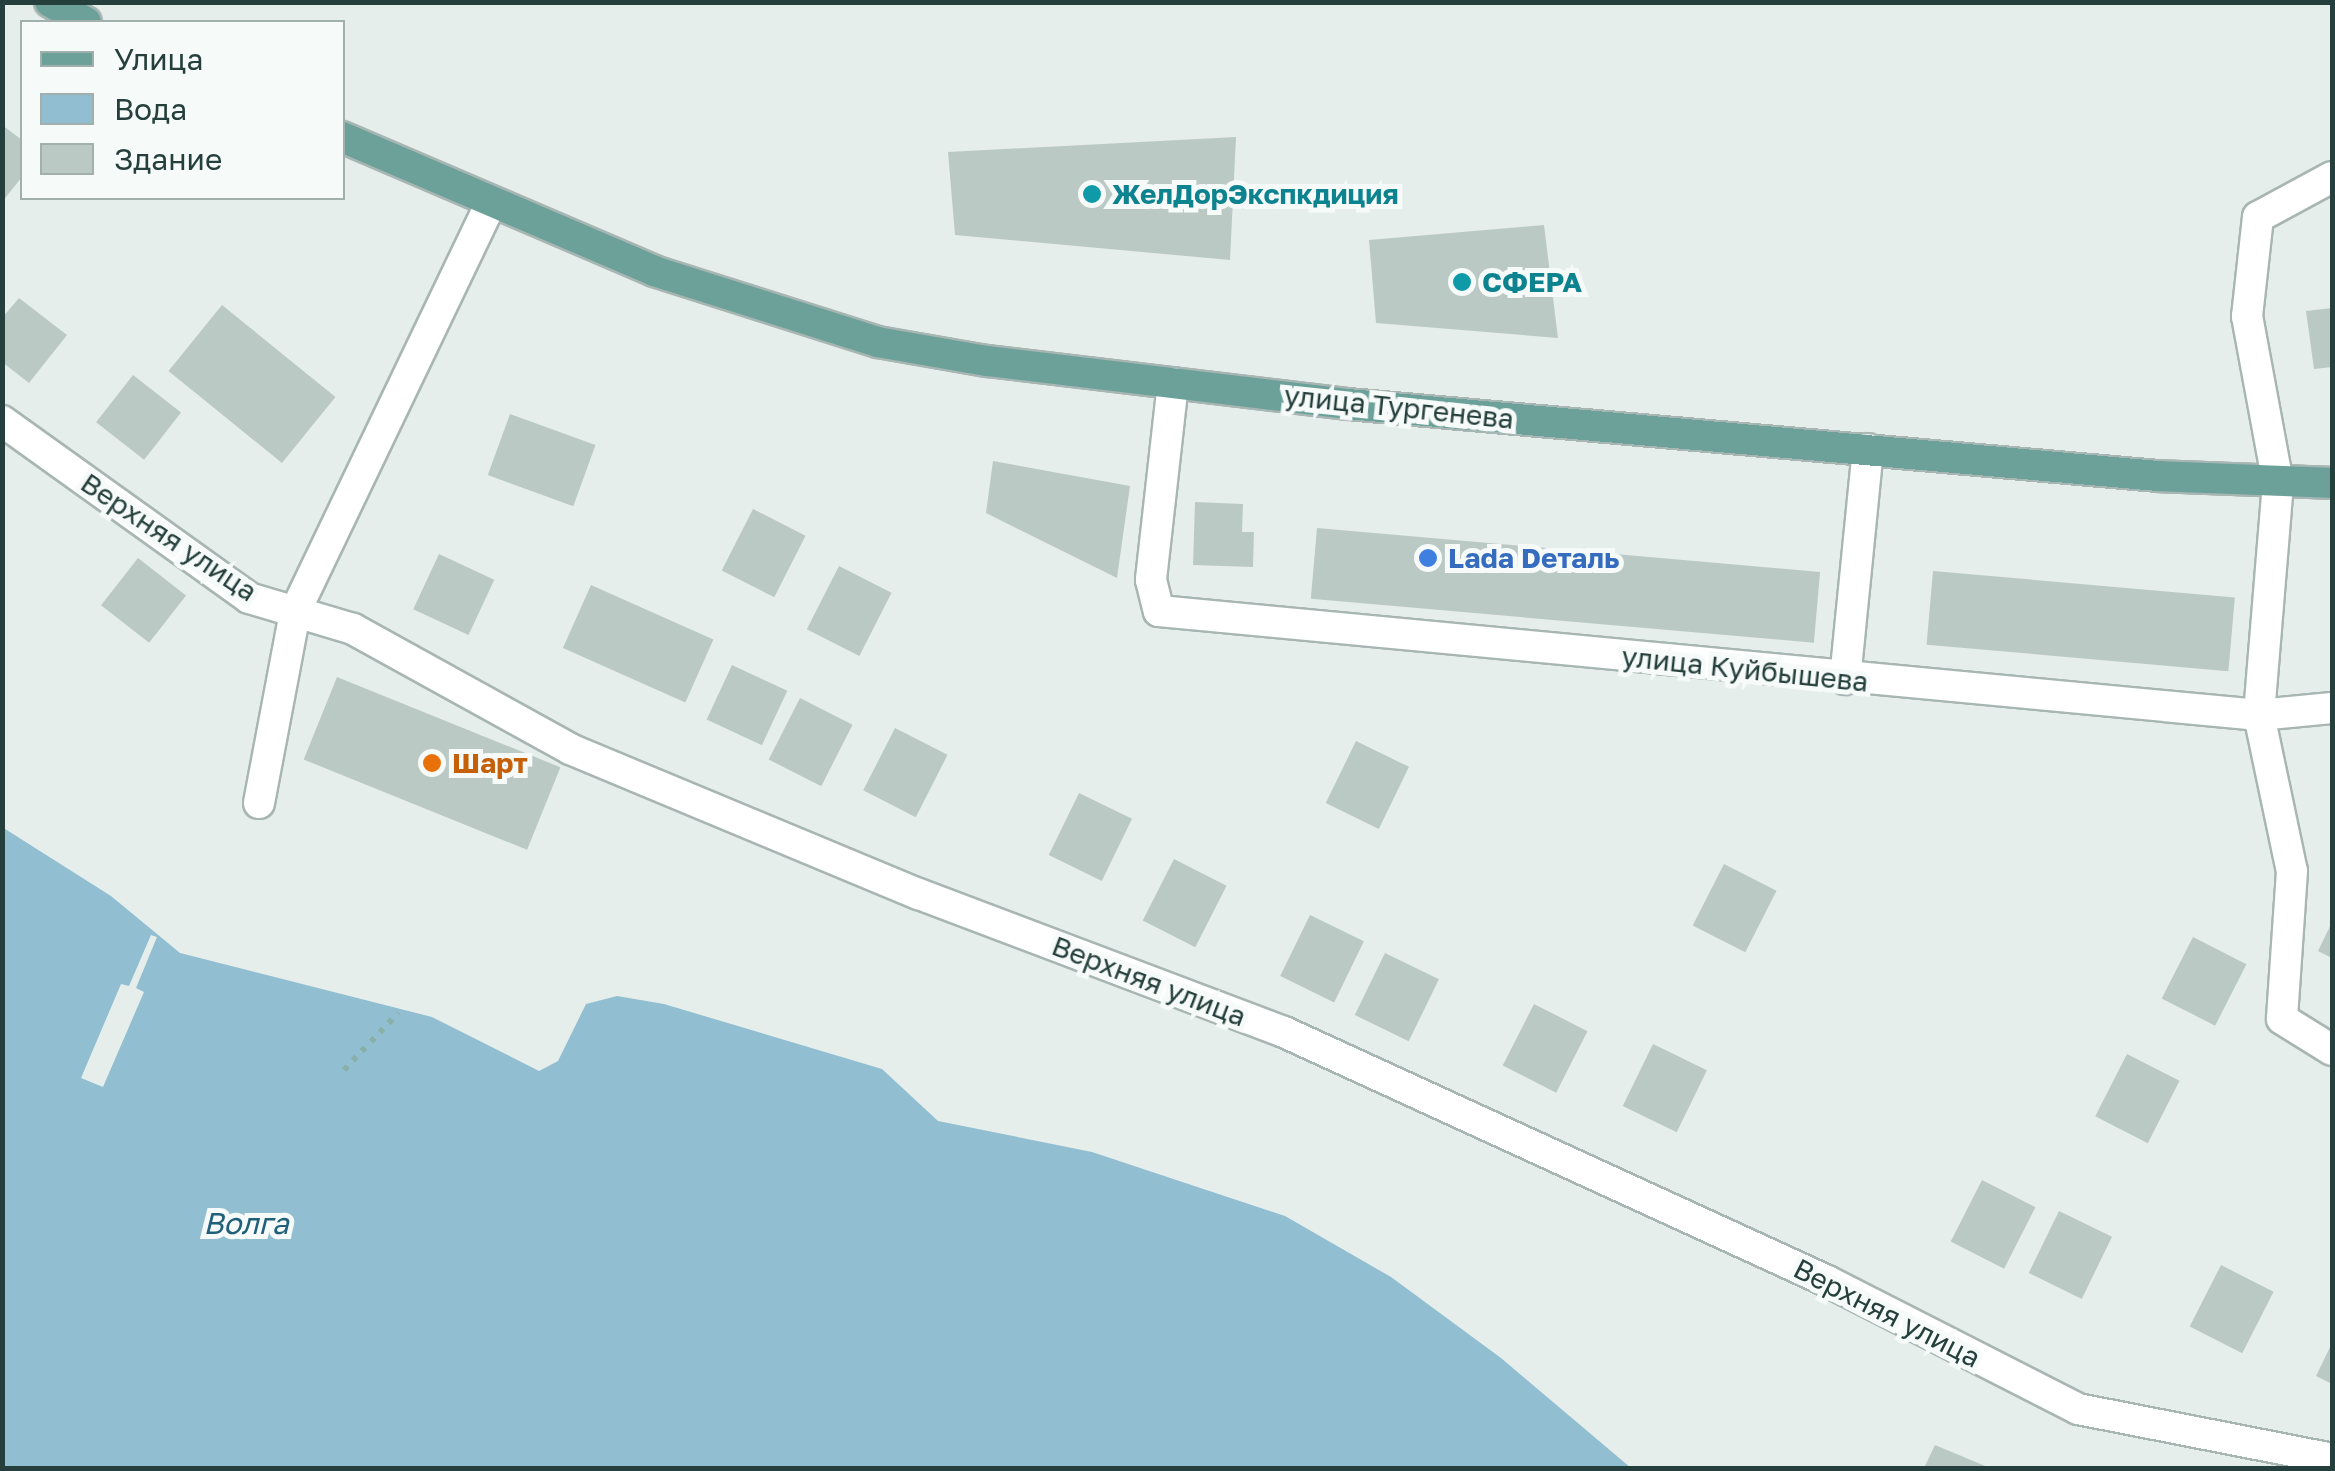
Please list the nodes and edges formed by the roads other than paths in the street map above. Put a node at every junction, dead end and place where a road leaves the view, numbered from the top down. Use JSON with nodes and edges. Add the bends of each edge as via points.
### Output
{"nodes":[{"id":1,"x":50,"y":2,"type":"edge"},
{"id":2,"x":82,"y":20,"type":"edge"},
{"id":3,"x":345,"y":137,"type":"edge"},
{"id":4,"x":2332,"y":177,"type":"edge"},
{"id":5,"x":490,"y":202,"type":"junction"},
{"id":6,"x":1173,"y":383,"type":"junction"},
{"id":7,"x":2,"y":422,"type":"edge"},
{"id":8,"x":1868,"y":449,"type":"junction"},
{"id":9,"x":2278,"y":482,"type":"junction"},
{"id":10,"x":2332,"y":483,"type":"edge"},
{"id":11,"x":295,"y":612,"type":"junction"},
{"id":12,"x":1844,"y":680,"type":"junction"},
{"id":13,"x":2332,"y":708,"type":"edge"},
{"id":14,"x":2259,"y":715,"type":"junction"},
{"id":15,"x":259,"y":803,"type":"dead end"},
{"id":16,"x":2332,"y":1050,"type":"edge"},
{"id":17,"x":2332,"y":1458,"type":"edge"}],
"edges":[{"from":1,"to":2,"type":"main road"},
{"from":3,"to":5,"type":"main road","name":"улица Тургенева"},
{"from":4,"to":9,"type":"street","via":[[2258,217],[2248,316]]},
{"from":5,"to":6,"type":"main road","name":"улица Тургенева","via":[[654,271],[878,342]]},
{"from":5,"to":11,"type":"street"},
{"from":6,"to":8,"type":"main road","name":"улица Тургенева"},
{"from":6,"to":12,"type":"street","name":"улица Куйбышева","via":[[1151,580],[1159,611]]},
{"from":7,"to":11,"type":"street","name":"Верхняя улица","via":[[249,598]]},
{"from":8,"to":9,"type":"main road","name":"улица Тургенева"},
{"from":8,"to":12,"type":"street"},
{"from":9,"to":10,"type":"main road","name":"улица Тургенева"},
{"from":9,"to":14,"type":"street"},
{"from":11,"to":15,"type":"street"},
{"from":11,"to":17,"type":"street","name":"Верхняя улица","via":[[354,629],[570,749],[919,894],[1284,1032],[1826,1281],[2078,1410]]},
{"from":12,"to":14,"type":"street","name":"улица Куйбышева"},
{"from":13,"to":14,"type":"street","name":"улица Куйбышева"},
{"from":14,"to":16,"type":"street","via":[[2292,871],[2282,1020]]}]}
